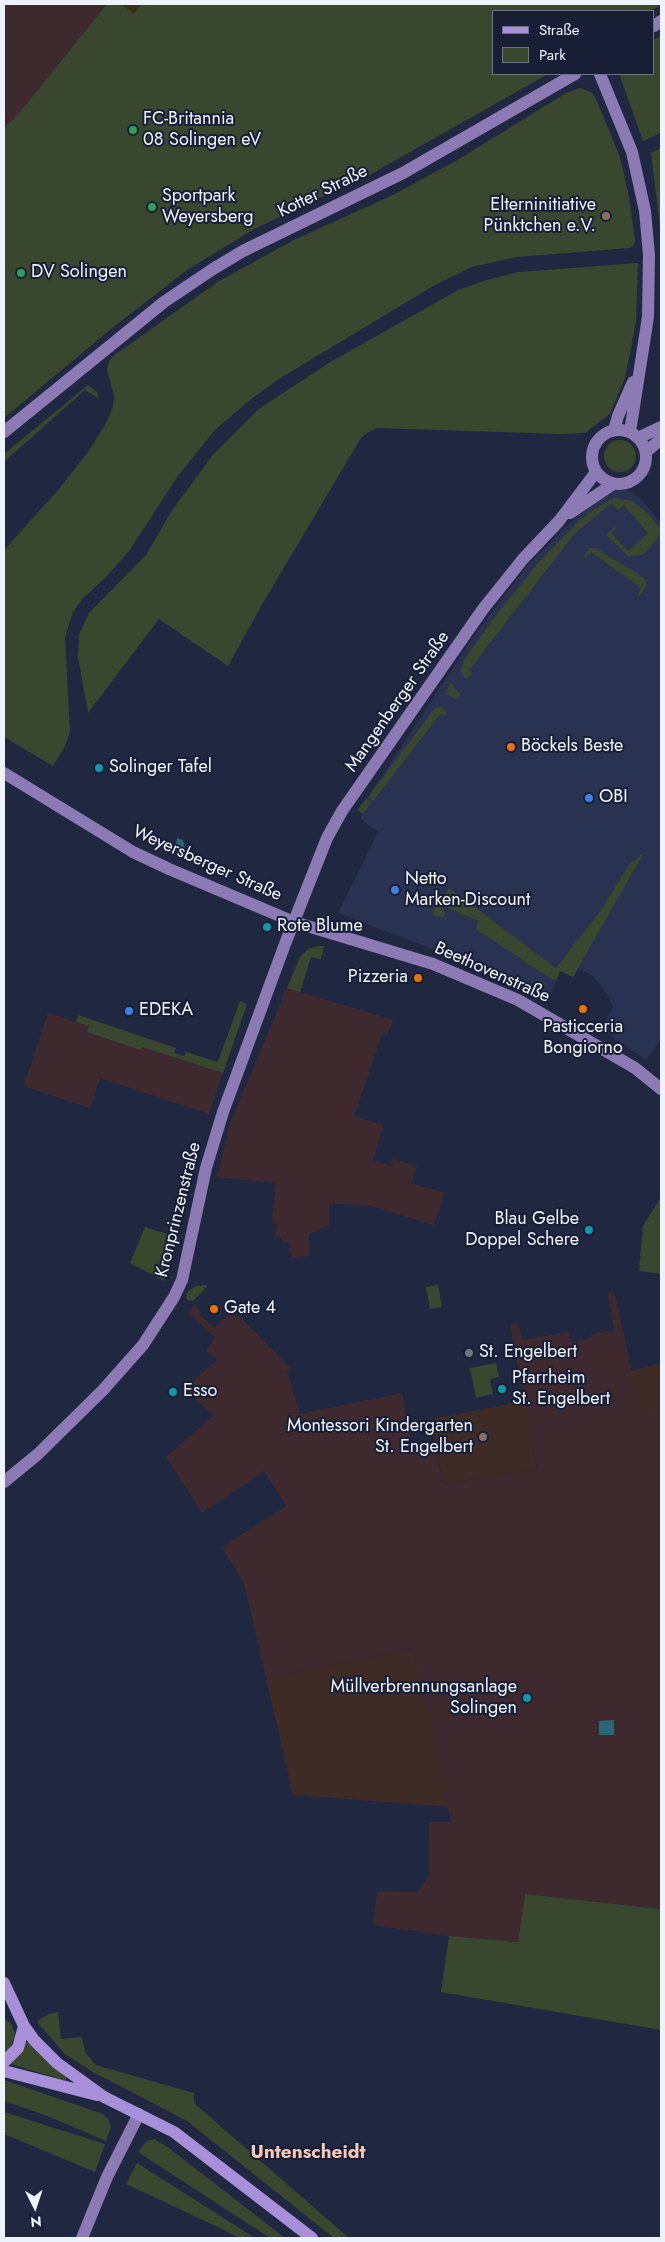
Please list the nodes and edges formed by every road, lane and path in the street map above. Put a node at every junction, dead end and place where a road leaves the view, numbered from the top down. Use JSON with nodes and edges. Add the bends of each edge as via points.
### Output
{"nodes":[{"id":1,"x":573,"y":75,"type":"edge"},
{"id":2,"x":600,"y":75,"type":"edge"},
{"id":3,"x":639,"y":369,"type":"junction"},
{"id":4,"x":661,"y":427,"type":"edge"},
{"id":5,"x":614,"y":430,"type":"junction"},
{"id":6,"x":4,"y":432,"type":"edge"},
{"id":7,"x":634,"y":435,"type":"junction"},
{"id":8,"x":661,"y":439,"type":"edge"},
{"id":9,"x":646,"y":452,"type":"junction"},
{"id":10,"x":596,"y":472,"type":"junction"},
{"id":11,"x":612,"y":484,"type":"junction"},
{"id":12,"x":560,"y":520,"type":"junction"},
{"id":13,"x":4,"y":773,"type":"edge"},
{"id":14,"x":294,"y":922,"type":"junction"},
{"id":15,"x":661,"y":1089,"type":"edge"},
{"id":16,"x":4,"y":1482,"type":"edge"},
{"id":17,"x":4,"y":1983,"type":"edge"},
{"id":18,"x":24,"y":2026,"type":"junction"},
{"id":19,"x":4,"y":2062,"type":"edge"},
{"id":20,"x":4,"y":2071,"type":"edge"},
{"id":21,"x":104,"y":2097,"type":"junction"},
{"id":22,"x":140,"y":2114,"type":"junction"},
{"id":23,"x":82,"y":2238,"type":"edge"},
{"id":24,"x":312,"y":2238,"type":"edge"}],
"edges":[{"from":1,"to":6,"type":"main road","name":"Kotter Straße","via":[[403,173],[243,251],[213,269],[164,302]]},
{"from":2,"to":3,"type":"main road","via":[[632,152],[645,211],[649,299]]},
{"from":3,"to":5,"type":"main road"},
{"from":3,"to":7,"type":"main road"},
{"from":4,"to":7,"type":"main road"},
{"from":5,"to":7,"type":"main road"},
{"from":5,"to":10,"type":"main road","via":[[595,444],[592,460]]},
{"from":7,"to":9,"type":"main road"},
{"from":8,"to":9,"type":"main road"},
{"from":9,"to":11,"type":"main road","via":[[640,476],[627,484]]},
{"from":10,"to":11,"type":"main road"},
{"from":10,"to":12,"type":"main road","name":"Mangenberger Straße"},
{"from":11,"to":12,"type":"main road","name":"Mangenberger Straße"},
{"from":12,"to":14,"type":"main road","name":"Mangenberger Straße","via":[[483,609],[342,811],[327,838]]},
{"from":13,"to":14,"type":"main road","name":"Weyersberger Straße","via":[[133,852]]},
{"from":14,"to":15,"type":"main road","name":"Beethovenstraße","via":[[433,964],[511,997],[634,1068]]},
{"from":14,"to":16,"type":"main road","name":"Kronprinzenstraße","via":[[223,1112],[206,1168],[182,1280],[174,1297],[143,1345],[103,1390],[38,1454]]},
{"from":17,"to":18,"type":"main road"},
{"from":18,"to":19,"type":"main road","via":[[18,2048]]},
{"from":18,"to":21,"type":"main road","via":[[57,2064]]},
{"from":20,"to":21,"type":"main road"},
{"from":21,"to":22,"type":"main road"},
{"from":22,"to":23,"type":"main road"},
{"from":22,"to":24,"type":"main road","via":[[174,2132],[206,2155]]}]}
